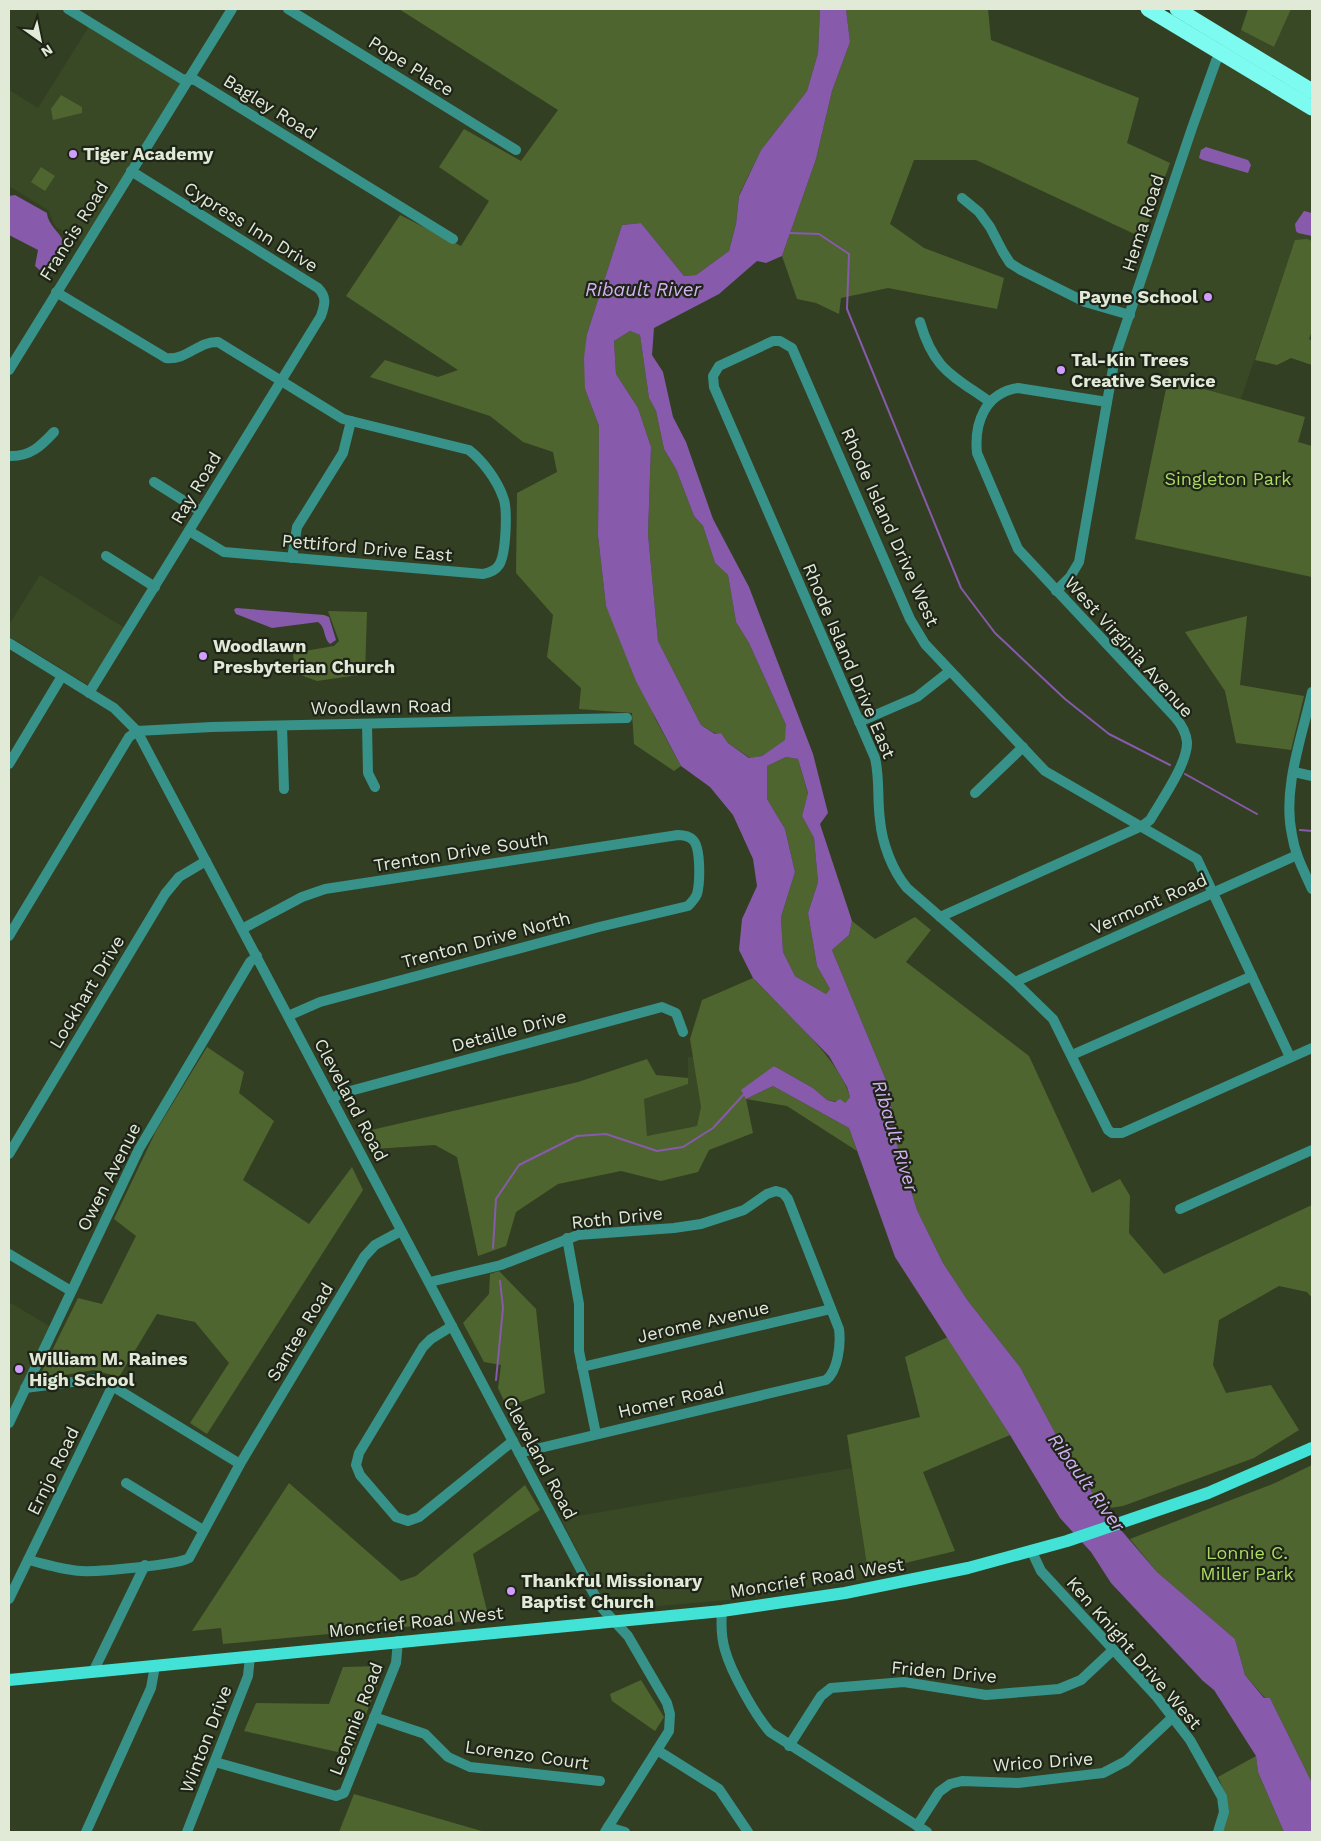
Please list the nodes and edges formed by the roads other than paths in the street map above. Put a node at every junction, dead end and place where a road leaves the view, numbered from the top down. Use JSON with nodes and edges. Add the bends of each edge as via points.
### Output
{"nodes":[{"id":1,"x":68,"y":9,"type":"edge"},
{"id":2,"x":232,"y":9,"type":"edge"},
{"id":3,"x":288,"y":9,"type":"edge"},
{"id":4,"x":1148,"y":9,"type":"edge"},
{"id":5,"x":1177,"y":9,"type":"edge"},
{"id":6,"x":1226,"y":47,"type":"junction"},
{"id":7,"x":188,"y":79,"type":"junction"},
{"id":8,"x":1312,"y":91,"type":"edge"},
{"id":9,"x":1312,"y":108,"type":"edge"},
{"id":10,"x":516,"y":150,"type":"dead end"},
{"id":11,"x":131,"y":171,"type":"junction"},
{"id":12,"x":962,"y":198,"type":"dead end"},
{"id":13,"x":453,"y":239,"type":"dead end"},
{"id":14,"x":56,"y":292,"type":"junction"},
{"id":15,"x":325,"y":297,"type":"joint"},
{"id":16,"x":1130,"y":315,"type":"junction"},
{"id":17,"x":920,"y":322,"type":"dead end"},
{"id":18,"x":787,"y":343,"type":"joint"},
{"id":19,"x":9,"y":370,"type":"edge"},
{"id":20,"x":281,"y":380,"type":"junction"},
{"id":21,"x":990,"y":402,"type":"junction"},
{"id":22,"x":1107,"y":402,"type":"junction"},
{"id":23,"x":351,"y":422,"type":"junction"},
{"id":24,"x":54,"y":432,"type":"dead end"},
{"id":25,"x":9,"y":456,"type":"edge"},
{"id":26,"x":154,"y":482,"type":"dead end"},
{"id":27,"x":200,"y":511,"type":"junction"},
{"id":28,"x":189,"y":531,"type":"junction"},
{"id":29,"x":106,"y":556,"type":"dead end"},
{"id":30,"x":292,"y":558,"type":"junction"},
{"id":31,"x":155,"y":587,"type":"junction"},
{"id":32,"x":1056,"y":591,"type":"junction"},
{"id":33,"x":9,"y":643,"type":"edge"},
{"id":34,"x":950,"y":671,"type":"junction"},
{"id":35,"x":62,"y":676,"type":"junction"},
{"id":36,"x":1312,"y":692,"type":"edge"},
{"id":37,"x":89,"y":693,"type":"junction"},
{"id":38,"x":627,"y":718,"type":"dead end"},
{"id":39,"x":860,"y":722,"type":"junction"},
{"id":40,"x":367,"y":724,"type":"junction"},
{"id":41,"x":282,"y":726,"type":"junction"},
{"id":42,"x":137,"y":731,"type":"junction"},
{"id":43,"x":1023,"y":747,"type":"junction"},
{"id":44,"x":9,"y":764,"type":"edge"},
{"id":45,"x":1294,"y":772,"type":"junction"},
{"id":46,"x":1312,"y":776,"type":"edge"},
{"id":47,"x":375,"y":788,"type":"dead end"},
{"id":48,"x":284,"y":789,"type":"dead end"},
{"id":49,"x":975,"y":793,"type":"dead end"},
{"id":50,"x":1142,"y":826,"type":"junction"},
{"id":51,"x":1297,"y":855,"type":"junction"},
{"id":52,"x":206,"y":861,"type":"junction"},
{"id":53,"x":1312,"y":889,"type":"edge"},
{"id":54,"x":1214,"y":894,"type":"junction"},
{"id":55,"x":693,"y":901,"type":"joint"},
{"id":56,"x":940,"y":917,"type":"junction"},
{"id":57,"x":242,"y":929,"type":"junction"},
{"id":58,"x":9,"y":936,"type":"edge"},
{"id":59,"x":256,"y":956,"type":"junction"},
{"id":60,"x":1252,"y":976,"type":"junction"},
{"id":61,"x":1015,"y":982,"type":"junction"},
{"id":62,"x":288,"y":1016,"type":"junction"},
{"id":63,"x":683,"y":1032,"type":"dead end"},
{"id":64,"x":1312,"y":1048,"type":"edge"},
{"id":65,"x":1072,"y":1055,"type":"junction"},
{"id":66,"x":1290,"y":1057,"type":"junction"},
{"id":67,"x":332,"y":1100,"type":"junction"},
{"id":68,"x":1312,"y":1150,"type":"edge"},
{"id":69,"x":9,"y":1154,"type":"edge"},
{"id":70,"x":1180,"y":1209,"type":"dead end"},
{"id":71,"x":402,"y":1230,"type":"junction"},
{"id":72,"x":567,"y":1238,"type":"junction"},
{"id":73,"x":9,"y":1254,"type":"edge"},
{"id":74,"x":430,"y":1282,"type":"junction"},
{"id":75,"x":71,"y":1291,"type":"junction"},
{"id":76,"x":831,"y":1309,"type":"junction"},
{"id":77,"x":452,"y":1326,"type":"junction"},
{"id":78,"x":582,"y":1366,"type":"junction"},
{"id":79,"x":113,"y":1385,"type":"junction"},
{"id":80,"x":25,"y":1388,"type":"junction"},
{"id":81,"x":9,"y":1423,"type":"edge"},
{"id":82,"x":596,"y":1434,"type":"junction"},
{"id":83,"x":513,"y":1441,"type":"junction"},
{"id":84,"x":1312,"y":1448,"type":"edge"},
{"id":85,"x":519,"y":1453,"type":"junction"},
{"id":86,"x":240,"y":1464,"type":"junction"},
{"id":87,"x":126,"y":1483,"type":"dead end"},
{"id":88,"x":203,"y":1530,"type":"junction"},
{"id":89,"x":1032,"y":1552,"type":"junction"},
{"id":90,"x":28,"y":1560,"type":"junction"},
{"id":91,"x":145,"y":1565,"type":"junction"},
{"id":92,"x":9,"y":1599,"type":"edge"},
{"id":93,"x":722,"y":1611,"type":"junction"},
{"id":94,"x":613,"y":1620,"type":"junction"},
{"id":95,"x":398,"y":1641,"type":"junction"},
{"id":96,"x":1113,"y":1650,"type":"junction"},
{"id":97,"x":250,"y":1657,"type":"junction"},
{"id":98,"x":155,"y":1666,"type":"junction"},
{"id":99,"x":93,"y":1672,"type":"junction"},
{"id":100,"x":9,"y":1680,"type":"edge"},
{"id":101,"x":374,"y":1717,"type":"junction"},
{"id":102,"x":1173,"y":1717,"type":"junction"},
{"id":103,"x":789,"y":1746,"type":"junction"},
{"id":104,"x":657,"y":1750,"type":"junction"},
{"id":105,"x":215,"y":1762,"type":"junction"},
{"id":106,"x":600,"y":1781,"type":"dead end"},
{"id":107,"x":917,"y":1826,"type":"junction"},
{"id":108,"x":607,"y":1829,"type":"edge"},
{"id":109,"x":86,"y":1832,"type":"edge"},
{"id":110,"x":187,"y":1832,"type":"edge"},
{"id":111,"x":625,"y":1832,"type":"edge"},
{"id":112,"x":748,"y":1832,"type":"edge"},
{"id":113,"x":927,"y":1832,"type":"edge"},
{"id":114,"x":1218,"y":1832,"type":"edge"}],
"edges":[{"from":1,"to":7,"type":"street","name":"Bagley Road","via":[[182,79]]},
{"from":2,"to":7,"type":"street","name":"Francis Road"},
{"from":3,"to":10,"type":"street","name":"Pope Place"},
{"from":4,"to":6,"type":"highway"},
{"from":5,"to":6,"type":"highway"},
{"from":6,"to":8,"type":"highway"},
{"from":6,"to":9,"type":"highway"},
{"from":6,"to":16,"type":"street","name":"Hema Road","via":[[1216,60]]},
{"from":7,"to":11,"type":"street","name":"Francis Road"},
{"from":7,"to":13,"type":"street","name":"Bagley Road","via":[[195,80]]},
{"from":11,"to":14,"type":"street","name":"Francis Road"},
{"from":11,"to":15,"type":"street","name":"Cypress Inn Drive","via":[[318,288]]},
{"from":12,"to":16,"type":"street","via":[[979,212],[1010,263],[1020,270],[1085,302]]},
{"from":14,"to":19,"type":"street","name":"Francis Road"},
{"from":14,"to":20,"type":"street","name":"Pettiford Drive East","via":[[166,358],[180,357],[205,344],[218,342]]},
{"from":15,"to":20,"type":"street","name":"Ray Road","via":[[321,316]]},
{"from":16,"to":22,"type":"street","name":"Hema Road","via":[[1116,357]]},
{"from":17,"to":21,"type":"street","via":[[926,345],[940,366]]},
{"from":18,"to":34,"type":"street","name":"Rhode Island Drive West","via":[[795,352],[910,619],[925,644]]},
{"from":18,"to":39,"type":"street","name":"Rhode Island Drive East","via":[[773,341],[724,362],[715,370],[714,386]]},
{"from":20,"to":23,"type":"street","name":"Pettiford Drive East"},
{"from":20,"to":27,"type":"street","name":"Ray Road"},
{"from":21,"to":22,"type":"street","via":[[998,394],[1018,388]]},
{"from":21,"to":32,"type":"street","name":"West Virginia Avenue","via":[[983,411],[976,438],[980,463],[1018,549]]},
{"from":22,"to":32,"type":"street","name":"Hema Road","via":[[1079,562]]},
{"from":23,"to":30,"type":"street","via":[[343,453],[297,527]]},
{"from":23,"to":30,"type":"street","name":"Pettiford Drive East","via":[[469,450],[499,488],[506,507],[502,559],[495,570],[483,574]]},
{"from":24,"to":25,"type":"street","via":[[33,451]]},
{"from":26,"to":27,"type":"street"},
{"from":27,"to":28,"type":"street","name":"Ray Road"},
{"from":28,"to":30,"type":"street","name":"Pettiford Drive East","via":[[224,552]]},
{"from":28,"to":31,"type":"street","name":"Ray Road"},
{"from":29,"to":31,"type":"street"},
{"from":31,"to":37,"type":"street","name":"Ray Road"},
{"from":32,"to":50,"type":"street","name":"West Virginia Avenue","via":[[1175,717],[1185,734],[1184,758],[1150,820]]},
{"from":33,"to":35,"type":"street","name":"Cleveland Road"},
{"from":34,"to":39,"type":"street","via":[[917,697]]},
{"from":34,"to":43,"type":"street","name":"Rhode Island Drive West"},
{"from":35,"to":37,"type":"street","name":"Cleveland Road"},
{"from":35,"to":44,"type":"street"},
{"from":36,"to":45,"type":"street"},
{"from":37,"to":42,"type":"street","name":"Cleveland Road","via":[[114,708]]},
{"from":38,"to":40,"type":"street","name":"Woodlawn Road"},
{"from":39,"to":56,"type":"street","name":"Rhode Island Drive East","via":[[875,758],[880,820],[885,845],[897,875]]},
{"from":40,"to":41,"type":"street","name":"Woodlawn Road"},
{"from":40,"to":47,"type":"street","via":[[368,773]]},
{"from":41,"to":42,"type":"street","name":"Woodlawn Road"},
{"from":41,"to":48,"type":"street"},
{"from":42,"to":52,"type":"street","name":"Cleveland Road"},
{"from":42,"to":58,"type":"street","via":[[129,737]]},
{"from":43,"to":49,"type":"street"},
{"from":43,"to":50,"type":"street","name":"Rhode Island Drive West","via":[[1055,779]]},
{"from":45,"to":46,"type":"street"},
{"from":45,"to":51,"type":"street","via":[[1290,820]]},
{"from":50,"to":54,"type":"street","name":"Rhode Island Drive West","via":[[1197,859]]},
{"from":50,"to":56,"type":"street","name":"West Virginia Avenue"},
{"from":51,"to":53,"type":"street"},
{"from":51,"to":54,"type":"street","name":"Vermont Road"},
{"from":52,"to":57,"type":"street","name":"Cleveland Road"},
{"from":52,"to":69,"type":"street","name":"Lockhart Drive","via":[[179,877],[165,894]]},
{"from":54,"to":60,"type":"street","name":"Rhode Island Drive West"},
{"from":54,"to":61,"type":"street","name":"Vermont Road"},
{"from":55,"to":57,"type":"street","name":"Trenton Drive South","via":[[698,889],[699,852],[692,840],[678,835],[325,889],[302,897]]},
{"from":55,"to":62,"type":"street","name":"Trenton Drive North","via":[[682,908],[320,1002]]},
{"from":56,"to":61,"type":"street","name":"Rhode Island Drive East"},
{"from":57,"to":59,"type":"street","name":"Cleveland Road"},
{"from":59,"to":62,"type":"street","name":"Cleveland Road"},
{"from":59,"to":75,"type":"street","name":"Owen Avenue","via":[[139,1149]]},
{"from":60,"to":65,"type":"street"},
{"from":60,"to":66,"type":"street","name":"Rhode Island Drive West"},
{"from":61,"to":65,"type":"street","name":"Rhode Island Drive East","via":[[1053,1020]]},
{"from":62,"to":67,"type":"street","name":"Cleveland Road"},
{"from":63,"to":67,"type":"street","name":"Detaille Drive","via":[[676,1013],[662,1007],[338,1094]]},
{"from":64,"to":66,"type":"street"},
{"from":65,"to":66,"type":"street","name":"Rhode Island Drive East","via":[[1104,1124],[1112,1133],[1122,1133]]},
{"from":67,"to":71,"type":"street","name":"Cleveland Road"},
{"from":68,"to":70,"type":"street"},
{"from":71,"to":74,"type":"street","name":"Cleveland Road"},
{"from":71,"to":86,"type":"street","name":"Santee Road","via":[[368,1250]]},
{"from":72,"to":74,"type":"street","name":"Roth Drive","via":[[501,1265]]},
{"from":72,"to":76,"type":"street","name":"Roth Drive","via":[[701,1224],[744,1210],[767,1194],[776,1192],[788,1199]]},
{"from":72,"to":78,"type":"street","via":[[579,1304],[578,1342]]},
{"from":73,"to":75,"type":"street"},
{"from":74,"to":77,"type":"street","name":"Cleveland Road"},
{"from":75,"to":80,"type":"street","name":"Owen Avenue"},
{"from":76,"to":78,"type":"street","name":"Jerome Avenue"},
{"from":76,"to":82,"type":"street","name":"Homer Road","via":[[840,1339],[830,1377],[826,1380]]},
{"from":77,"to":83,"type":"street","name":"Cleveland Road"},
{"from":77,"to":83,"type":"street","via":[[423,1347],[359,1453],[356,1464],[360,1475],[396,1517],[408,1522],[420,1517]]},
{"from":78,"to":82,"type":"street"},
{"from":79,"to":80,"type":"street","via":[[96,1379]]},
{"from":79,"to":86,"type":"street"},
{"from":79,"to":90,"type":"street","name":"Ernjo Road"},
{"from":80,"to":81,"type":"street","name":"Owen Avenue"},
{"from":82,"to":85,"type":"street","name":"Homer Road"},
{"from":83,"to":85,"type":"street","name":"Cleveland Road"},
{"from":84,"to":89,"type":"main road","name":"Moncrief Road West","via":[[1208,1493]]},
{"from":85,"to":94,"type":"street","name":"Cleveland Road","via":[[598,1601]]},
{"from":86,"to":88,"type":"street","name":"Santee Road"},
{"from":87,"to":88,"type":"street"},
{"from":88,"to":91,"type":"street","via":[[189,1558],[175,1563]]},
{"from":89,"to":93,"type":"main road","name":"Moncrief Road West","via":[[879,1587]]},
{"from":89,"to":96,"type":"street","name":"Ken Knight Drive West","via":[[1041,1571]]},
{"from":90,"to":91,"type":"street","via":[[79,1571]]},
{"from":90,"to":92,"type":"street","name":"Ernjo Road"},
{"from":91,"to":99,"type":"street"},
{"from":93,"to":94,"type":"main road","name":"Moncrief Road West"},
{"from":93,"to":103,"type":"street","via":[[724,1648],[732,1666],[763,1724]]},
{"from":94,"to":95,"type":"main road","name":"Moncrief Road West"},
{"from":94,"to":104,"type":"street","name":"Cleveland Road","via":[[628,1636],[667,1703],[671,1722]]},
{"from":95,"to":97,"type":"main road","name":"Moncrief Road West"},
{"from":95,"to":101,"type":"street","name":"Leonnie Road","via":[[396,1663]]},
{"from":96,"to":102,"type":"street","name":"Ken Knight Drive West"},
{"from":96,"to":103,"type":"street","name":"Friden Drive","via":[[1081,1680],[1059,1688],[978,1694],[904,1682],[830,1688],[821,1696]]},
{"from":97,"to":98,"type":"main road","name":"Moncrief Road West"},
{"from":97,"to":105,"type":"street","name":"Winton Drive","via":[[248,1676]]},
{"from":98,"to":99,"type":"main road","name":"Moncrief Road West"},
{"from":98,"to":109,"type":"street","via":[[151,1688]]},
{"from":99,"to":100,"type":"main road","name":"Moncrief Road West"},
{"from":101,"to":105,"type":"street","name":"Leonnie Road","via":[[346,1790],[338,1796]]},
{"from":101,"to":106,"type":"street","name":"Lorenzo Court","via":[[425,1734],[448,1757],[470,1767]]},
{"from":102,"to":107,"type":"street","name":"Wrico Drive","via":[[1126,1761],[1103,1773],[1005,1784],[962,1781],[950,1784],[939,1792]]},
{"from":102,"to":114,"type":"street","name":"Ken Knight Drive West","via":[[1219,1790],[1224,1812]]},
{"from":103,"to":107,"type":"street"},
{"from":104,"to":108,"type":"street","name":"Cleveland Road"},
{"from":104,"to":112,"type":"street","via":[[719,1789]]},
{"from":105,"to":110,"type":"street","name":"Winton Drive"},
{"from":107,"to":113,"type":"street"},
{"from":108,"to":111,"type":"street"}]}
